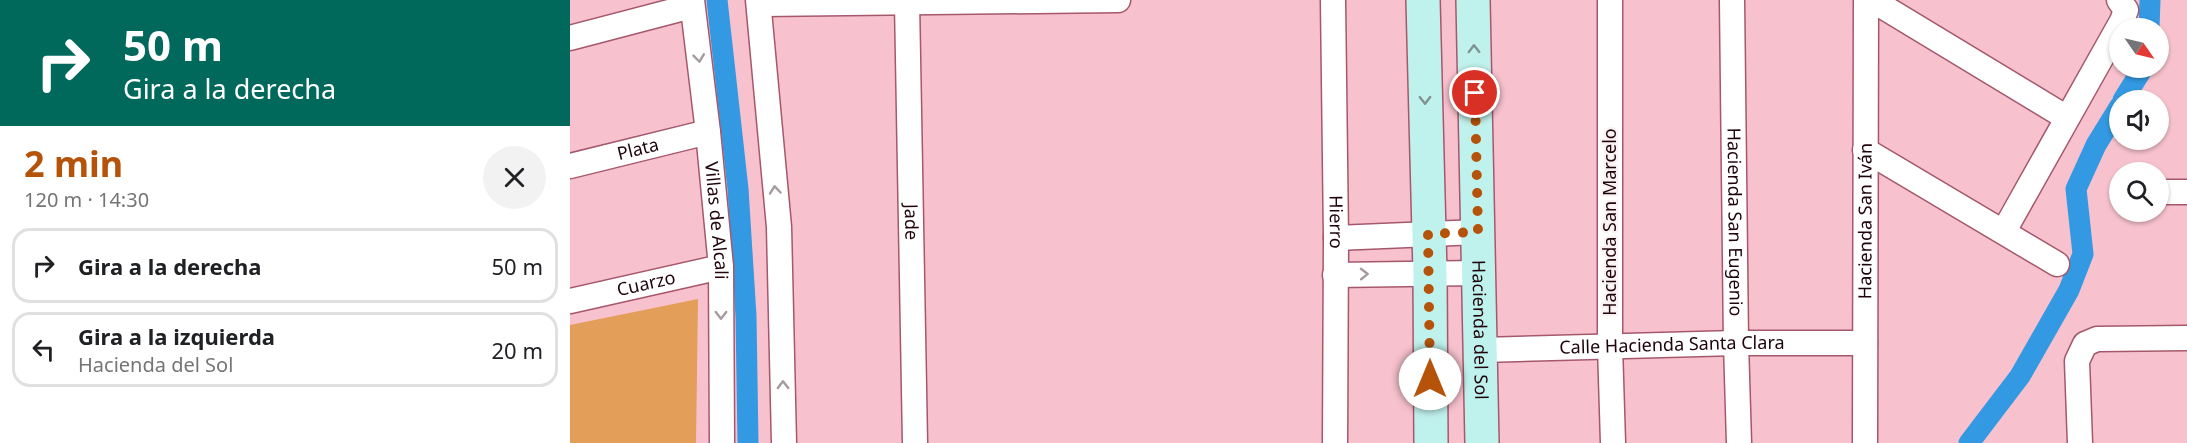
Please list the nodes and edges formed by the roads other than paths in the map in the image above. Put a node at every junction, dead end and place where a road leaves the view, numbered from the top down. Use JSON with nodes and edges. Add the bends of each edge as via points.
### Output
{"nodes":[{"id":1,"x":1118,"y":0,"type":"edge"},
{"id":2,"x":1332,"y":0,"type":"edge"},
{"id":3,"x":1423,"y":0,"type":"edge"},
{"id":4,"x":1473,"y":0,"type":"edge"},
{"id":5,"x":1610,"y":0,"type":"edge"},
{"id":6,"x":1732,"y":0,"type":"edge"},
{"id":7,"x":1866,"y":0,"type":"edge"},
{"id":8,"x":1872,"y":0,"type":"edge"},
{"id":9,"x":759,"y":2,"type":"edge"},
{"id":10,"x":907,"y":2,"type":"junction"},
{"id":11,"x":692,"y":3,"type":"edge"},
{"id":12,"x":2122,"y":5,"type":"edge"},
{"id":13,"x":570,"y":38,"type":"edge"},
{"id":14,"x":2067,"y":118,"type":"junction"},
{"id":15,"x":708,"y":132,"type":"junction"},
{"id":16,"x":1865,"y":150,"type":"junction"},
{"id":17,"x":570,"y":166,"type":"edge"},
{"id":18,"x":2169,"y":192,"type":"edge"},
{"id":19,"x":2187,"y":192,"type":"edge"},
{"id":20,"x":2004,"y":231,"type":"junction"},
{"id":21,"x":1478,"y":232,"type":"junction"},
{"id":22,"x":1428,"y":234,"type":"junction"},
{"id":23,"x":1336,"y":238,"type":"junction"},
{"id":24,"x":2057,"y":264,"type":"dead end"},
{"id":25,"x":721,"y":267,"type":"junction"},
{"id":26,"x":1430,"y":273,"type":"junction"},
{"id":27,"x":1478,"y":273,"type":"junction"},
{"id":28,"x":1335,"y":275,"type":"junction"},
{"id":29,"x":570,"y":301,"type":"edge"},
{"id":30,"x":2187,"y":338,"type":"edge"},
{"id":31,"x":1736,"y":343,"type":"junction"},
{"id":32,"x":1865,"y":343,"type":"junction"},
{"id":33,"x":1610,"y":346,"type":"junction"},
{"id":34,"x":1482,"y":350,"type":"junction"},
{"id":35,"x":722,"y":443,"type":"edge"},
{"id":36,"x":784,"y":443,"type":"edge"},
{"id":37,"x":915,"y":443,"type":"edge"},
{"id":38,"x":1335,"y":443,"type":"edge"},
{"id":39,"x":1431,"y":443,"type":"edge"},
{"id":40,"x":1482,"y":443,"type":"edge"},
{"id":41,"x":1613,"y":443,"type":"edge"},
{"id":42,"x":1739,"y":443,"type":"edge"},
{"id":43,"x":1865,"y":443,"type":"edge"},
{"id":44,"x":2080,"y":443,"type":"edge"}],
"edges":[{"from":1,"to":10,"type":"street"},
{"from":2,"to":23,"type":"street","name":"Hierro"},
{"from":3,"to":22,"type":"street","one_way":true},
{"from":21,"to":4,"type":"street","name":"Hacienda del Sol","one_way":true},
{"from":5,"to":33,"type":"street","name":"Hacienda San Marcelo"},
{"from":6,"to":31,"type":"street","name":"Hacienda San Eugenio"},
{"from":7,"to":16,"type":"street","name":"Hacienda San Iván"},
{"from":8,"to":14,"type":"street"},
{"from":9,"to":10,"type":"street"},
{"from":36,"to":9,"type":"street","one_way":true,"via":[[779,227]]},
{"from":10,"to":37,"type":"street","name":"Jade"},
{"from":11,"to":13,"type":"street"},
{"from":11,"to":15,"type":"street","name":"Villas de Alcali","one_way":true},
{"from":12,"to":14,"type":"street","via":[[2122,21]]},
{"from":14,"to":20,"type":"street"},
{"from":15,"to":17,"type":"street","name":"Plata"},
{"from":15,"to":25,"type":"street","name":"Villas de Alcali"},
{"from":16,"to":20,"type":"street"},
{"from":16,"to":32,"type":"street","name":"Hacienda San Iván"},
{"from":18,"to":19,"type":"street"},
{"from":20,"to":24,"type":"street"},
{"from":21,"to":22,"type":"street"},
{"from":21,"to":27,"type":"street","name":"Hacienda del Sol"},
{"from":22,"to":23,"type":"street"},
{"from":22,"to":26,"type":"street"},
{"from":23,"to":28,"type":"street","name":"Hierro"},
{"from":25,"to":29,"type":"street","name":"Cuarzo"},
{"from":25,"to":35,"type":"street","name":"Villas de Alcali","one_way":true},
{"from":26,"to":27,"type":"street"},
{"from":28,"to":26,"type":"street","one_way":true},
{"from":26,"to":39,"type":"street"},
{"from":27,"to":34,"type":"street","name":"Hacienda del Sol"},
{"from":28,"to":38,"type":"street","name":"Hierro"},
{"from":30,"to":44,"type":"street","via":[[2097,339],[2085,344],[2077,362]]},
{"from":31,"to":32,"type":"street","name":"Calle Hacienda Santa Clara"},
{"from":31,"to":33,"type":"street","name":"Calle Hacienda Santa Clara"},
{"from":31,"to":42,"type":"street","name":"Hacienda San Eugenio"},
{"from":32,"to":43,"type":"street","name":"Hacienda San Iván"},
{"from":33,"to":34,"type":"street","name":"Calle Hacienda Santa Clara"},
{"from":33,"to":41,"type":"street","name":"Hacienda San Marcelo"},
{"from":34,"to":40,"type":"street","name":"Hacienda del Sol"}]}
